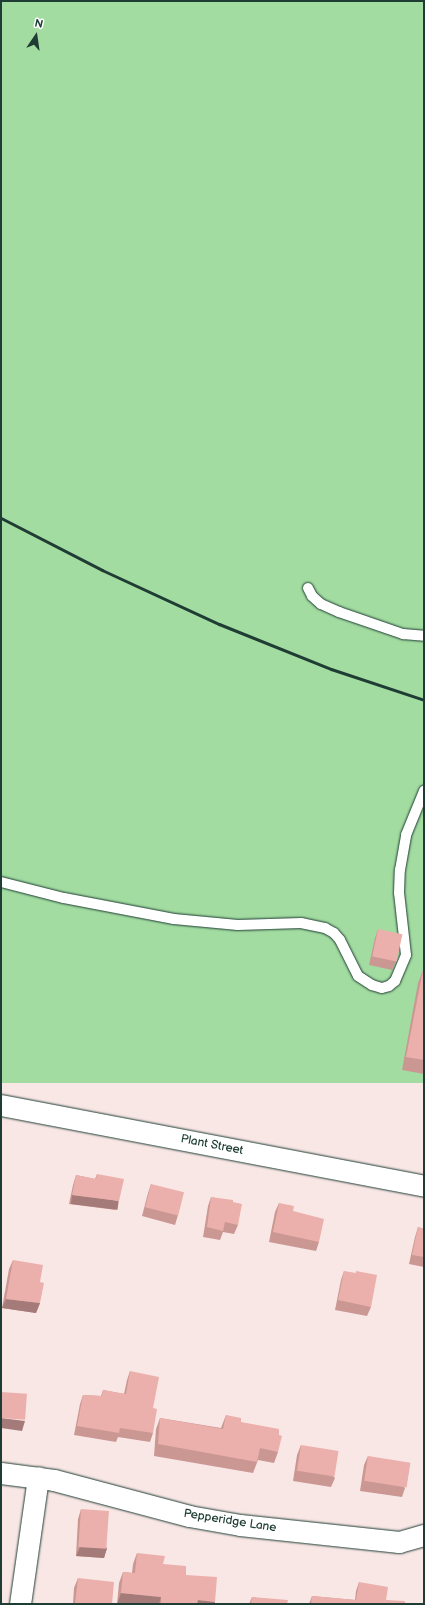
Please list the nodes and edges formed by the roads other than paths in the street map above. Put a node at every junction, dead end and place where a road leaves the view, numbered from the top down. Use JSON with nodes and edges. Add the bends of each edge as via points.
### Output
{"nodes":[{"id":1,"x":308,"y":588,"type":"dead end"},
{"id":2,"x":424,"y":636,"type":"edge"},
{"id":3,"x":424,"y":791,"type":"edge"},
{"id":4,"x":1,"y":882,"type":"edge"},
{"id":5,"x":1,"y":1105,"type":"edge"},
{"id":6,"x":424,"y":1186,"type":"edge"},
{"id":7,"x":1,"y":1474,"type":"edge"},
{"id":8,"x":38,"y":1477,"type":"junction"},
{"id":9,"x":424,"y":1535,"type":"edge"},
{"id":10,"x":20,"y":1604,"type":"edge"}],
"edges":[{"from":1,"to":2,"type":"lane","via":[[321,604],[338,612],[403,634]]},
{"from":3,"to":4,"type":"lane","via":[[408,831],[400,870],[399,893],[406,955],[395,981],[390,986],[382,988],[358,976],[340,940],[324,928],[301,923],[238,925],[174,919],[64,898]]},
{"from":5,"to":6,"type":"street","name":"Plant Street"},
{"from":7,"to":8,"type":"street","name":"Pepperidge Lane"},
{"from":8,"to":9,"type":"street","name":"Pepperidge Lane","via":[[189,1516],[240,1525],[399,1542]]},
{"from":8,"to":10,"type":"street"}]}
